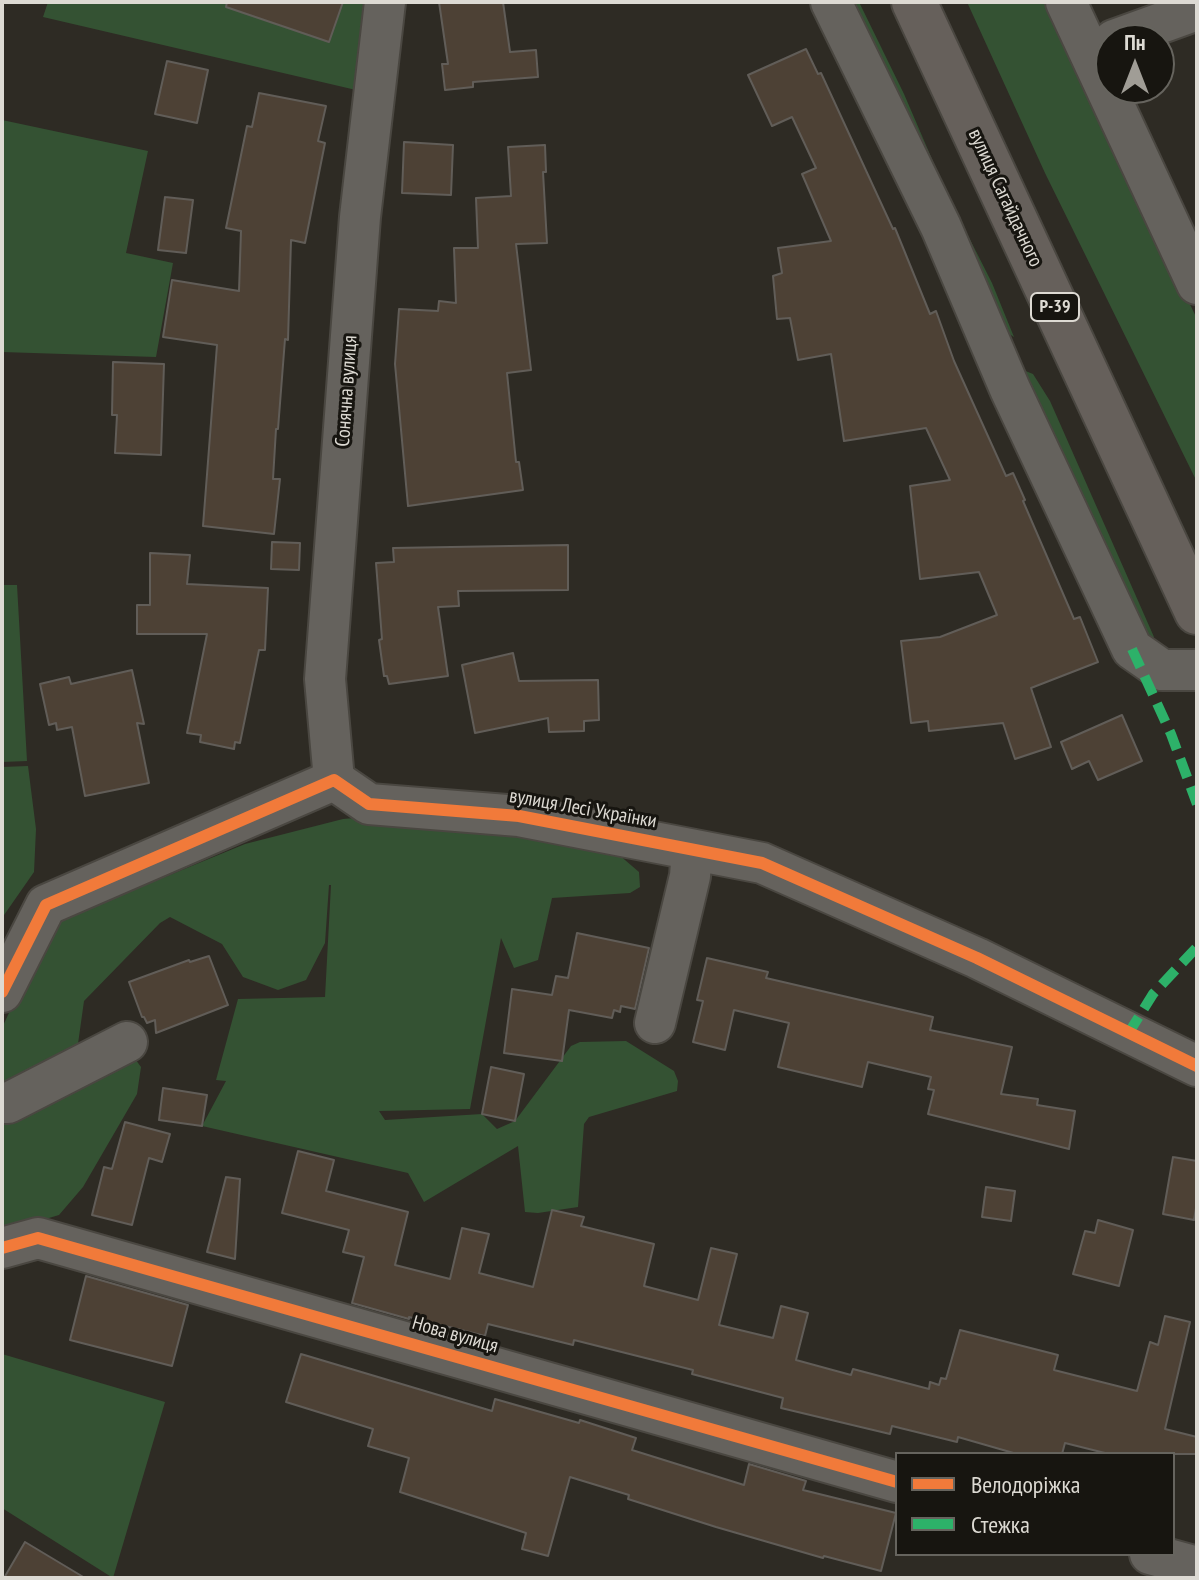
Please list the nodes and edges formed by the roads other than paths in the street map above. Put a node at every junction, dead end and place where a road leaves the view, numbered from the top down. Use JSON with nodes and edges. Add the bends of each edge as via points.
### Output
{"nodes":[{"id":1,"x":385,"y":2,"type":"edge"},
{"id":2,"x":831,"y":2,"type":"edge"},
{"id":3,"x":914,"y":2,"type":"edge"},
{"id":4,"x":1066,"y":2,"type":"edge"},
{"id":5,"x":1197,"y":10,"type":"edge"},
{"id":6,"x":1158,"y":24,"type":"edge"},
{"id":7,"x":1095,"y":33,"type":"edge"},
{"id":8,"x":1128,"y":104,"type":"edge"},
{"id":9,"x":1197,"y":284,"type":"edge"},
{"id":10,"x":1187,"y":566,"type":"edge"},
{"id":11,"x":1197,"y":612,"type":"edge"},
{"id":12,"x":1197,"y":670,"type":"edge"},
{"id":13,"x":334,"y":780,"type":"junction"},
{"id":14,"x":692,"y":850,"type":"junction"},
{"id":15,"x":2,"y":992,"type":"edge"},
{"id":16,"x":655,"y":1023,"type":"dead end"},
{"id":17,"x":127,"y":1042,"type":"dead end"},
{"id":18,"x":1197,"y":1066,"type":"edge"},
{"id":19,"x":2,"y":1103,"type":"edge"},
{"id":20,"x":2,"y":1248,"type":"edge"},
{"id":21,"x":895,"y":1481,"type":"edge"},
{"id":22,"x":1157,"y":1556,"type":"edge"},
{"id":23,"x":1197,"y":1567,"type":"edge"}],
"edges":[{"from":1,"to":13,"type":"street","name":"Сонячна вулиця","via":[[360,217],[325,679]]},
{"from":2,"to":12,"type":"street","via":[[941,227],[1132,649],[1162,670]]},
{"from":3,"to":10,"type":"main road","name":"вулиця Сагайдачного","number":"Р-39"},
{"from":4,"to":7,"type":"street"},
{"from":5,"to":6,"type":"street"},
{"from":8,"to":9,"type":"street"},
{"from":10,"to":11,"type":"main road","name":"вулиця Сагайдачного","number":"Р-39"},
{"from":13,"to":14,"type":"street","name":"вулиця Лесі Українки","via":[[369,804],[519,816]]},
{"from":13,"to":15,"type":"street","via":[[46,905]]},
{"from":14,"to":16,"type":"street"},
{"from":14,"to":18,"type":"street","name":"вулиця Лесі Українки","via":[[762,863],[977,958]]},
{"from":17,"to":19,"type":"street"},
{"from":20,"to":21,"type":"street","name":"Нова вулиця","via":[[38,1238]]},
{"from":22,"to":23,"type":"street"}]}
